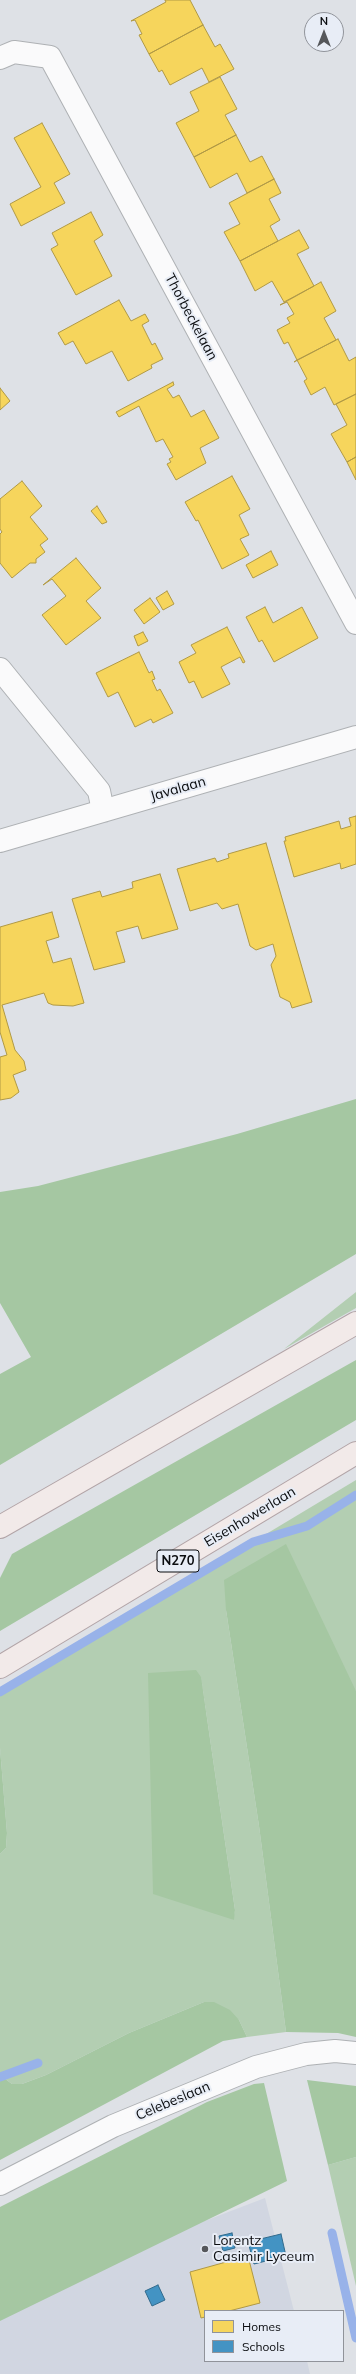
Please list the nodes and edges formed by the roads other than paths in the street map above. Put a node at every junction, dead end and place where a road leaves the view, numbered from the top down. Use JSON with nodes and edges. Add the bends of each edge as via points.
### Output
{"nodes":[{"id":1,"x":0,"y":58,"type":"edge"},
{"id":2,"x":356,"y":623,"type":"edge"},
{"id":3,"x":0,"y":669,"type":"edge"},
{"id":4,"x":356,"y":737,"type":"edge"},
{"id":5,"x":103,"y":811,"type":"junction"},
{"id":6,"x":0,"y":841,"type":"edge"},
{"id":7,"x":356,"y":1323,"type":"edge"},
{"id":8,"x":356,"y":1453,"type":"edge"},
{"id":9,"x":0,"y":1527,"type":"edge"},
{"id":10,"x":0,"y":1667,"type":"edge"},
{"id":11,"x":356,"y":2053,"type":"edge"},
{"id":12,"x":0,"y":2184,"type":"edge"}],
"edges":[{"from":1,"to":2,"type":"street","name":"Thorbeckelaan","via":[[14,52],[50,57]]},
{"from":3,"to":5,"type":"street","via":[[99,791]]},
{"from":4,"to":5,"type":"street","name":"Javalaan"},
{"from":5,"to":6,"type":"street","name":"Javalaan"},
{"from":7,"to":9,"type":"main road"},
{"from":8,"to":10,"type":"main road","name":"Eisenhowerlaan","number":"N270"},
{"from":11,"to":12,"type":"street","name":"Celebeslaan","via":[[335,2051],[306,2054],[256,2066],[113,2126]]}]}
